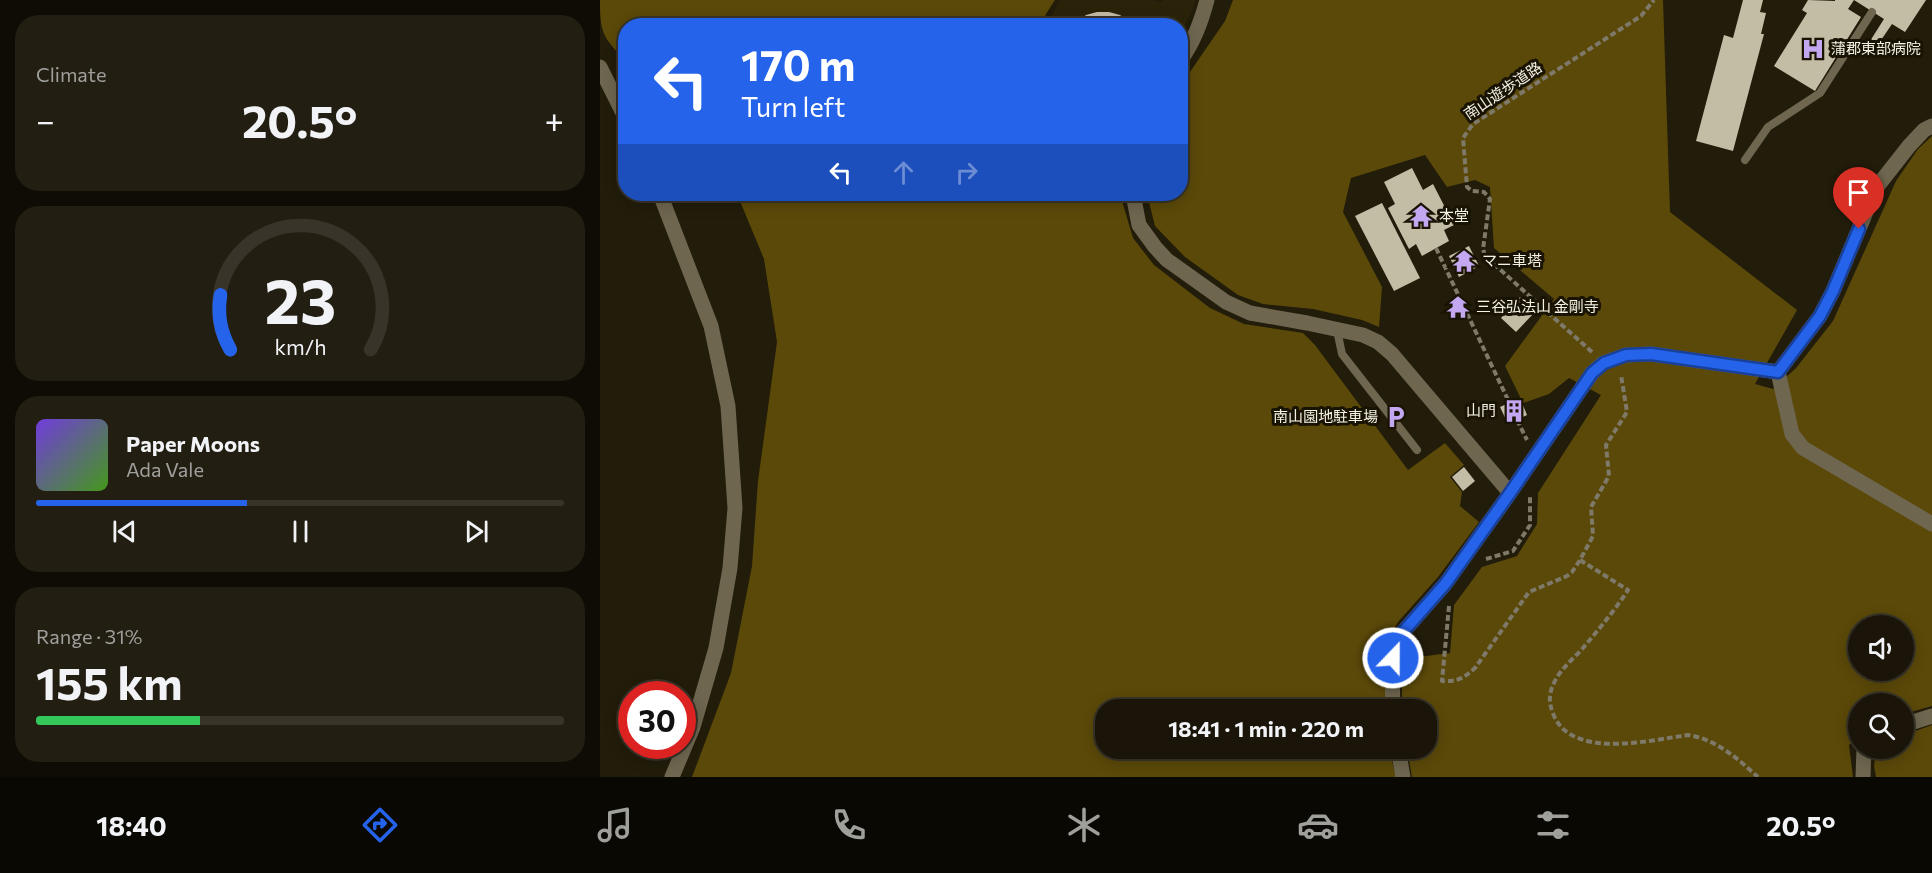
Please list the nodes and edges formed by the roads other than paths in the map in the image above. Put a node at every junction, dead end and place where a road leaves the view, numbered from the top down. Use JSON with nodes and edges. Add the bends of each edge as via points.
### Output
{"nodes":[{"id":1,"x":1207,"y":0,"type":"edge"},
{"id":2,"x":1872,"y":12,"type":"dead end"},
{"id":3,"x":1188,"y":47,"type":"edge"},
{"id":4,"x":600,"y":67,"type":"edge"},
{"id":5,"x":618,"y":103,"type":"edge"},
{"id":6,"x":1932,"y":126,"type":"edge"},
{"id":7,"x":1745,"y":160,"type":"dead end"},
{"id":8,"x":663,"y":201,"type":"edge"},
{"id":9,"x":1134,"y":201,"type":"edge"},
{"id":10,"x":1337,"y":330,"type":"junction"},
{"id":11,"x":1778,"y":372,"type":"junction"},
{"id":12,"x":1417,"y":450,"type":"dead end"},
{"id":13,"x":1510,"y":493,"type":"junction"},
{"id":14,"x":1932,"y":524,"type":"edge"},
{"id":15,"x":1393,"y":699,"type":"edge"},
{"id":16,"x":1932,"y":716,"type":"edge"},
{"id":17,"x":1914,"y":722,"type":"edge"},
{"id":18,"x":1400,"y":759,"type":"edge"},
{"id":19,"x":1864,"y":759,"type":"edge"},
{"id":20,"x":672,"y":777,"type":"edge"},
{"id":21,"x":1403,"y":777,"type":"edge"},
{"id":22,"x":1863,"y":777,"type":"edge"}],
"edges":[{"from":1,"to":3,"type":"street","via":[[1200,26]]},
{"from":2,"to":7,"type":"lane","via":[[1820,93],[1768,127]]},
{"from":4,"to":5,"type":"street"},
{"from":6,"to":11,"type":"street","via":[[1909,146],[1876,188],[1820,316]]},
{"from":8,"to":20,"type":"street","via":[[711,326],[728,406],[735,508],[730,568],[716,648],[693,727]]},
{"from":9,"to":10,"type":"street","via":[[1139,225],[1155,247],[1226,302],[1250,312]]},
{"from":10,"to":12,"type":"lane","via":[[1342,354]]},
{"from":10,"to":13,"type":"street","via":[[1378,342],[1392,354]]},
{"from":11,"to":13,"type":"street","via":[[1651,354],[1626,355],[1604,363],[1581,386]]},
{"from":11,"to":14,"type":"street","via":[[1792,434],[1803,448]]},
{"from":13,"to":15,"type":"street","via":[[1446,583],[1395,645]]},
{"from":16,"to":17,"type":"street"},
{"from":18,"to":21,"type":"street"},
{"from":19,"to":22,"type":"street"}]}
